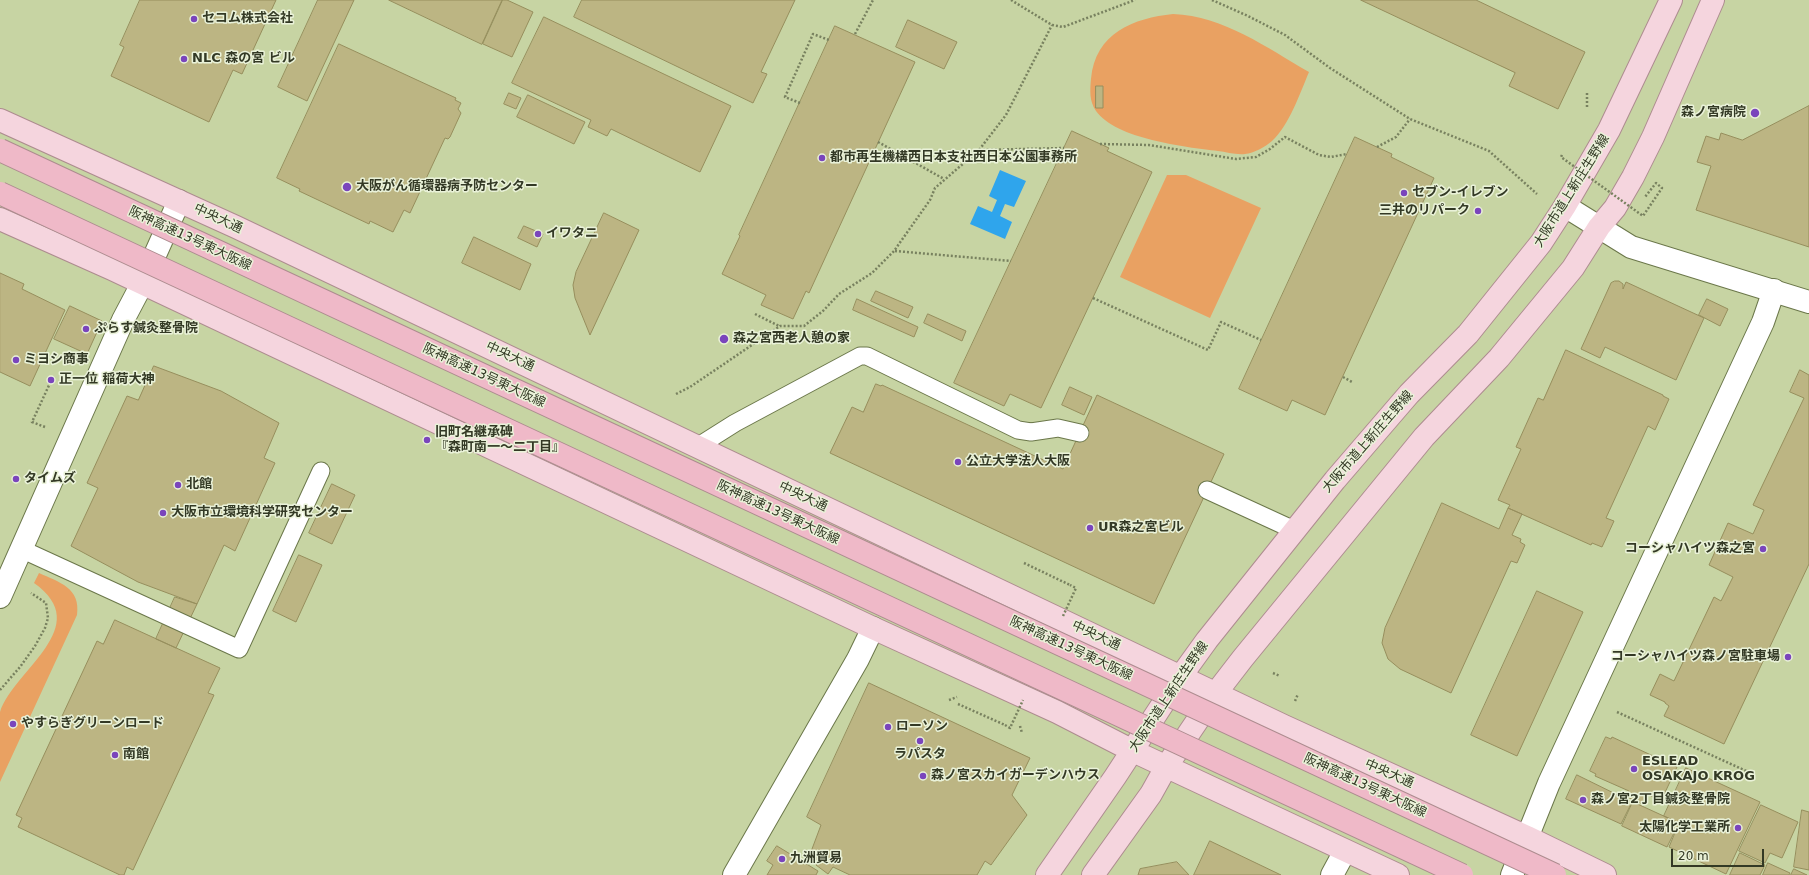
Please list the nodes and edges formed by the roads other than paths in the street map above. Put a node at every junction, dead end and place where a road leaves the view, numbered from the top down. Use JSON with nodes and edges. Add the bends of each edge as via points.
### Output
{"nodes":[{"id":1,"x":1671,"y":0,"type":"edge"},
{"id":2,"x":1713,"y":0,"type":"edge"},
{"id":3,"x":0,"y":120,"type":"edge"},
{"id":4,"x":0,"y":150,"type":"edge"},
{"id":5,"x":0,"y":193,"type":"edge"},
{"id":6,"x":180,"y":201,"type":"junction"},
{"id":7,"x":1565,"y":206,"type":"junction"},
{"id":8,"x":0,"y":219,"type":"edge"},
{"id":9,"x":1598,"y":227,"type":"junction"},
{"id":10,"x":142,"y":284,"type":"junction"},
{"id":11,"x":1774,"y":290,"type":"junction"},
{"id":12,"x":1809,"y":302,"type":"edge"},
{"id":13,"x":1080,"y":433,"type":"dead end"},
{"id":14,"x":697,"y":446,"type":"junction"},
{"id":15,"x":321,"y":471,"type":"dead end"},
{"id":16,"x":1207,"y":490,"type":"dead end"},
{"id":17,"x":1294,"y":530,"type":"junction"},
{"id":18,"x":21,"y":549,"type":"junction"},
{"id":19,"x":0,"y":597,"type":"edge"},
{"id":20,"x":873,"y":628,"type":"junction"},
{"id":21,"x":1181,"y":676,"type":"junction"},
{"id":22,"x":1216,"y":693,"type":"junction"},
{"id":23,"x":1133,"y":751,"type":"junction"},
{"id":24,"x":1166,"y":767,"type":"junction"},
{"id":25,"x":1527,"y":837,"type":"junction"},
{"id":26,"x":1345,"y":851,"type":"junction"},
{"id":27,"x":734,"y":875,"type":"edge"},
{"id":28,"x":1047,"y":875,"type":"edge"},
{"id":29,"x":1093,"y":875,"type":"edge"},
{"id":30,"x":1332,"y":875,"type":"edge"},
{"id":31,"x":1398,"y":875,"type":"edge"},
{"id":32,"x":1462,"y":875,"type":"edge"},
{"id":33,"x":1512,"y":875,"type":"edge"},
{"id":34,"x":1555,"y":875,"type":"edge"},
{"id":35,"x":1605,"y":875,"type":"edge"}],
"edges":[{"from":1,"to":7,"type":"main road","name":"大阪市道上新庄生野線","via":[[1610,130]]},
{"from":2,"to":9,"type":"main road","via":[[1653,137],[1615,208]]},
{"from":3,"to":6,"type":"main road","name":"中央大通"},
{"from":4,"to":34,"type":"highway","name":"阪神高速13号東大阪線","bridge":true},
{"from":5,"to":32,"type":"highway","bridge":true},
{"from":6,"to":10,"type":"street"},
{"from":6,"to":14,"type":"main road","name":"中央大通"},
{"from":7,"to":9,"type":"street"},
{"from":7,"to":17,"type":"main road","name":"大阪市道上新庄生野線","via":[[1541,243],[1468,334],[1409,394]]},
{"from":8,"to":10,"type":"main road"},
{"from":9,"to":11,"type":"street","via":[[1630,247]]},
{"from":9,"to":22,"type":"main road","via":[[1573,268],[1499,358],[1424,437]]},
{"from":10,"to":18,"type":"street","via":[[123,320]]},
{"from":10,"to":20,"type":"main road"},
{"from":11,"to":12,"type":"street"},
{"from":11,"to":25,"type":"street","via":[[1763,322],[1549,783]]},
{"from":13,"to":14,"type":"lane","via":[[1058,428],[1031,432],[1018,430],[867,356],[860,356]]},
{"from":14,"to":21,"type":"main road","name":"中央大通"},
{"from":15,"to":18,"type":"lane","via":[[239,649]]},
{"from":16,"to":17,"type":"lane"},
{"from":17,"to":21,"type":"main road","name":"大阪市道上新庄生野線"},
{"from":18,"to":19,"type":"street"},
{"from":20,"to":23,"type":"main road","via":[[1057,712]]},
{"from":20,"to":27,"type":"street","via":[[858,659]]},
{"from":21,"to":22,"type":"main road","name":"中央大通"},
{"from":21,"to":23,"type":"main road","name":"大阪市道上新庄生野線"},
{"from":22,"to":24,"type":"main road"},
{"from":22,"to":25,"type":"main road","name":"中央大通"},
{"from":23,"to":24,"type":"main road"},
{"from":23,"to":28,"type":"main road","name":"大阪市道上新庄生野線"},
{"from":24,"to":26,"type":"main road"},
{"from":24,"to":29,"type":"main road","via":[[1151,794]]},
{"from":25,"to":33,"type":"street"},
{"from":25,"to":35,"type":"main road","name":"中央大通"},
{"from":26,"to":30,"type":"street"},
{"from":26,"to":31,"type":"main road"}]}
